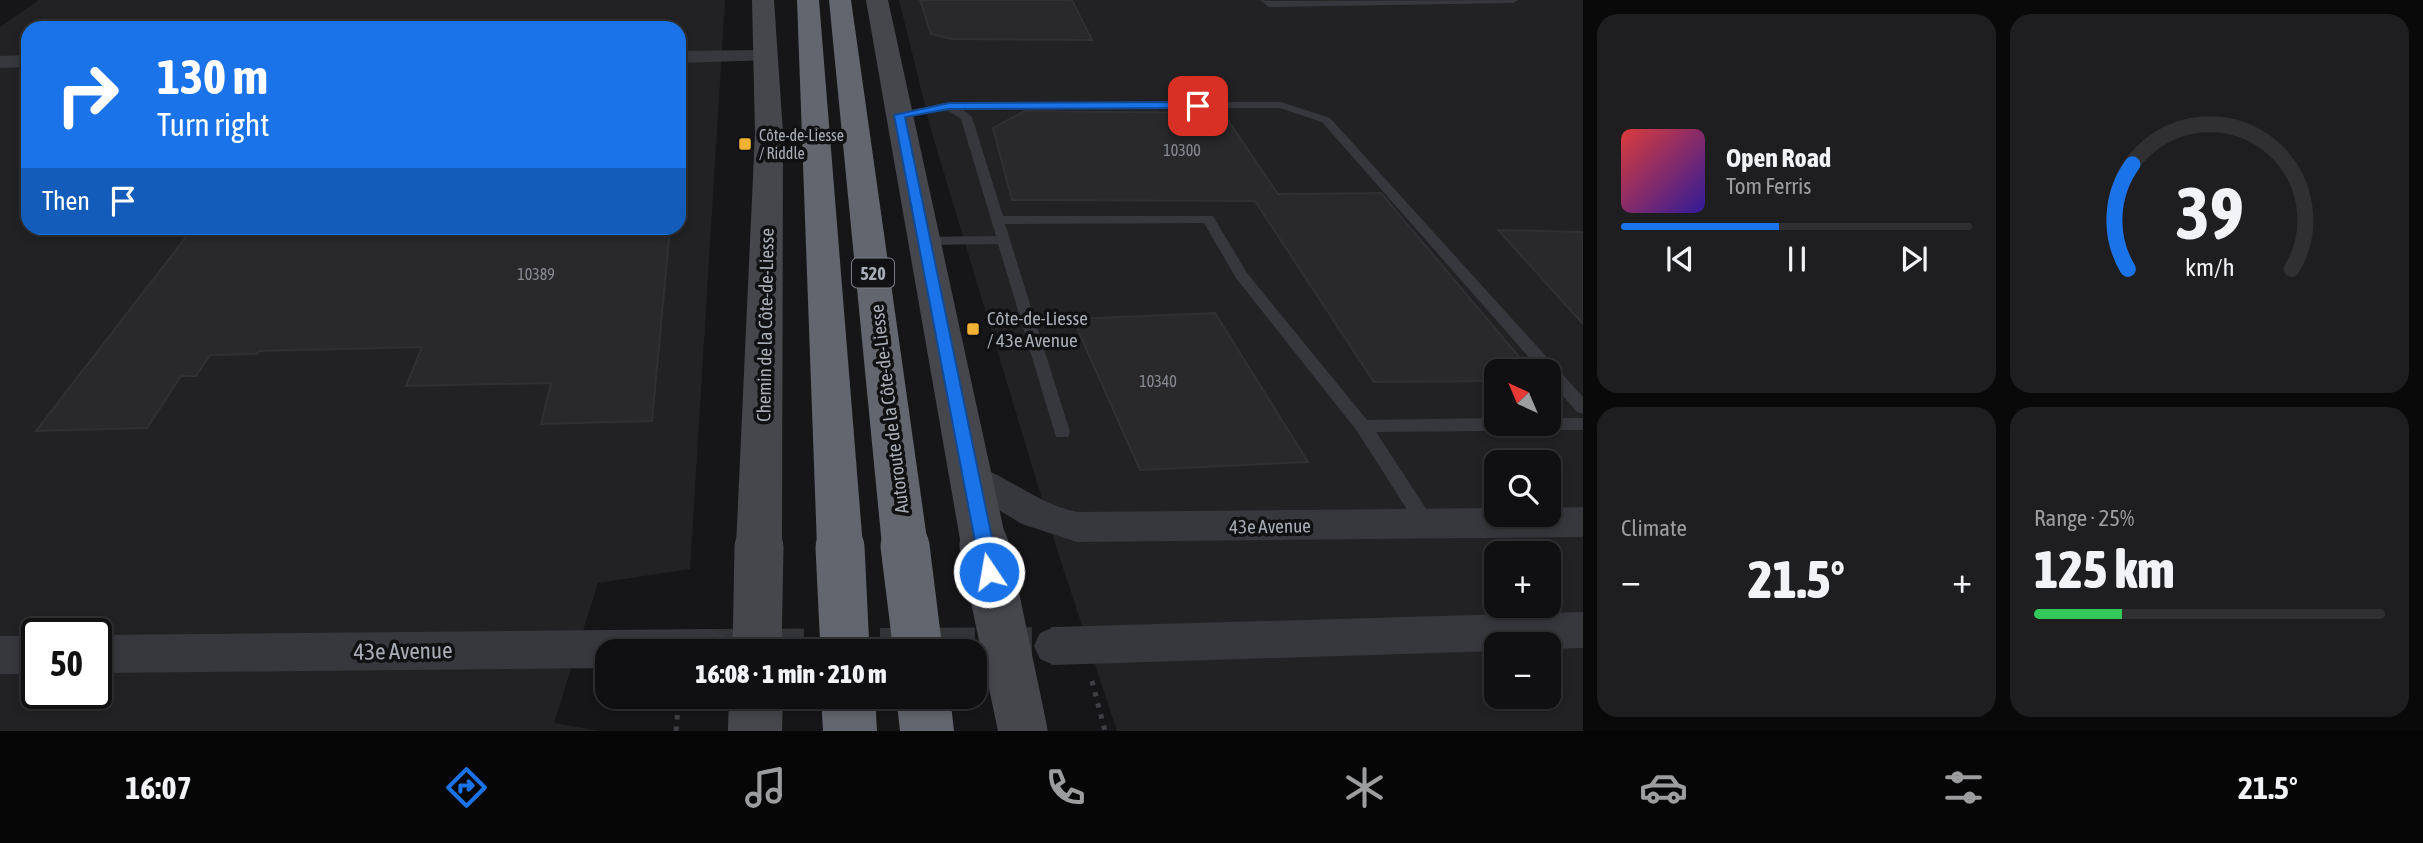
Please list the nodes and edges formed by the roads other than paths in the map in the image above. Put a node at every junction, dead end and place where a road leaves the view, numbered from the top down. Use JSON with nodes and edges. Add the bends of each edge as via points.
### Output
{"nodes":[{"id":1,"x":762,"y":0,"type":"edge"},
{"id":2,"x":877,"y":0,"type":"edge"},
{"id":3,"x":1265,"y":0,"type":"edge"},
{"id":4,"x":1474,"y":0,"type":"edge"},
{"id":5,"x":1513,"y":0,"type":"edge"},
{"id":6,"x":816,"y":2,"type":"edge"},
{"id":7,"x":766,"y":56,"type":"junction"},
{"id":8,"x":686,"y":57,"type":"edge"},
{"id":9,"x":21,"y":61,"type":"edge"},
{"id":10,"x":0,"y":62,"type":"edge"},
{"id":11,"x":949,"y":106,"type":"junction"},
{"id":12,"x":899,"y":115,"type":"junction"},
{"id":13,"x":997,"y":220,"type":"junction"},
{"id":14,"x":1003,"y":240,"type":"junction"},
{"id":15,"x":924,"y":241,"type":"junction"},
{"id":16,"x":1583,"y":408,"type":"edge"},
{"id":17,"x":1583,"y":424,"type":"edge"},
{"id":18,"x":1363,"y":426,"type":"junction"},
{"id":19,"x":1062,"y":432,"type":"dead end"},
{"id":20,"x":971,"y":477,"type":"junction"},
{"id":21,"x":1583,"y":522,"type":"edge"},
{"id":22,"x":1427,"y":524,"type":"junction"},
{"id":23,"x":1583,"y":630,"type":"edge"},
{"id":24,"x":757,"y":639,"type":"edge"},
{"id":25,"x":844,"y":639,"type":"edge"},
{"id":26,"x":917,"y":639,"type":"edge"},
{"id":27,"x":1054,"y":646,"type":"tunnel mouth"},
{"id":28,"x":595,"y":649,"type":"edge"},
{"id":29,"x":21,"y":654,"type":"edge"},
{"id":30,"x":112,"y":654,"type":"edge"},
{"id":31,"x":0,"y":655,"type":"edge"},
{"id":32,"x":756,"y":709,"type":"edge"},
{"id":33,"x":849,"y":709,"type":"edge"},
{"id":34,"x":925,"y":709,"type":"edge"},
{"id":35,"x":755,"y":731,"type":"edge"},
{"id":36,"x":850,"y":731,"type":"edge"},
{"id":37,"x":928,"y":731,"type":"edge"},
{"id":38,"x":1023,"y":731,"type":"edge"}],
"edges":[{"from":1,"to":7,"type":"main road","name":"Chemin de la Côte-de-Liesse"},
{"from":2,"to":12,"type":"main road"},
{"from":3,"to":4,"type":"lane","via":[[1269,4]]},
{"from":4,"to":5,"type":"lane"},
{"from":6,"to":25,"type":"highway","name":"Autoroute de la Côte-de-Liesse","number":"520","bridge":true},
{"from":6,"to":26,"type":"highway","name":"Autoroute de la Côte-de-Liesse","number":"520","bridge":true},
{"from":7,"to":8,"type":"street"},
{"from":7,"to":24,"type":"main road","name":"Chemin de la Côte-de-Liesse","bridge":true,"via":[[769,133]]},
{"from":9,"to":10,"type":"street"},
{"from":11,"to":12,"type":"lane"},
{"from":11,"to":13,"type":"lane","via":[[966,117]]},
{"from":11,"to":16,"type":"lane","via":[[1281,105],[1326,120]]},
{"from":12,"to":15,"type":"main road"},
{"from":13,"to":14,"type":"lane"},
{"from":13,"to":18,"type":"lane","via":[[1208,219],[1241,275]]},
{"from":14,"to":15,"type":"lane"},
{"from":14,"to":19,"type":"lane"},
{"from":15,"to":20,"type":"main road"},
{"from":17,"to":18,"type":"lane"},
{"from":18,"to":22,"type":"lane"},
{"from":20,"to":22,"type":"street","name":"43e Avenue","via":[[1037,517],[1077,527]]},
{"from":20,"to":38,"type":"main road","bridge":true},
{"from":21,"to":22,"type":"street","name":"43e Avenue"},
{"from":23,"to":27,"type":"street"},
{"from":28,"to":30,"type":"street","name":"43e Avenue"},
{"from":29,"to":31,"type":"street"},
{"from":32,"to":35,"type":"main road"},
{"from":33,"to":36,"type":"highway"},
{"from":34,"to":37,"type":"highway"}]}
